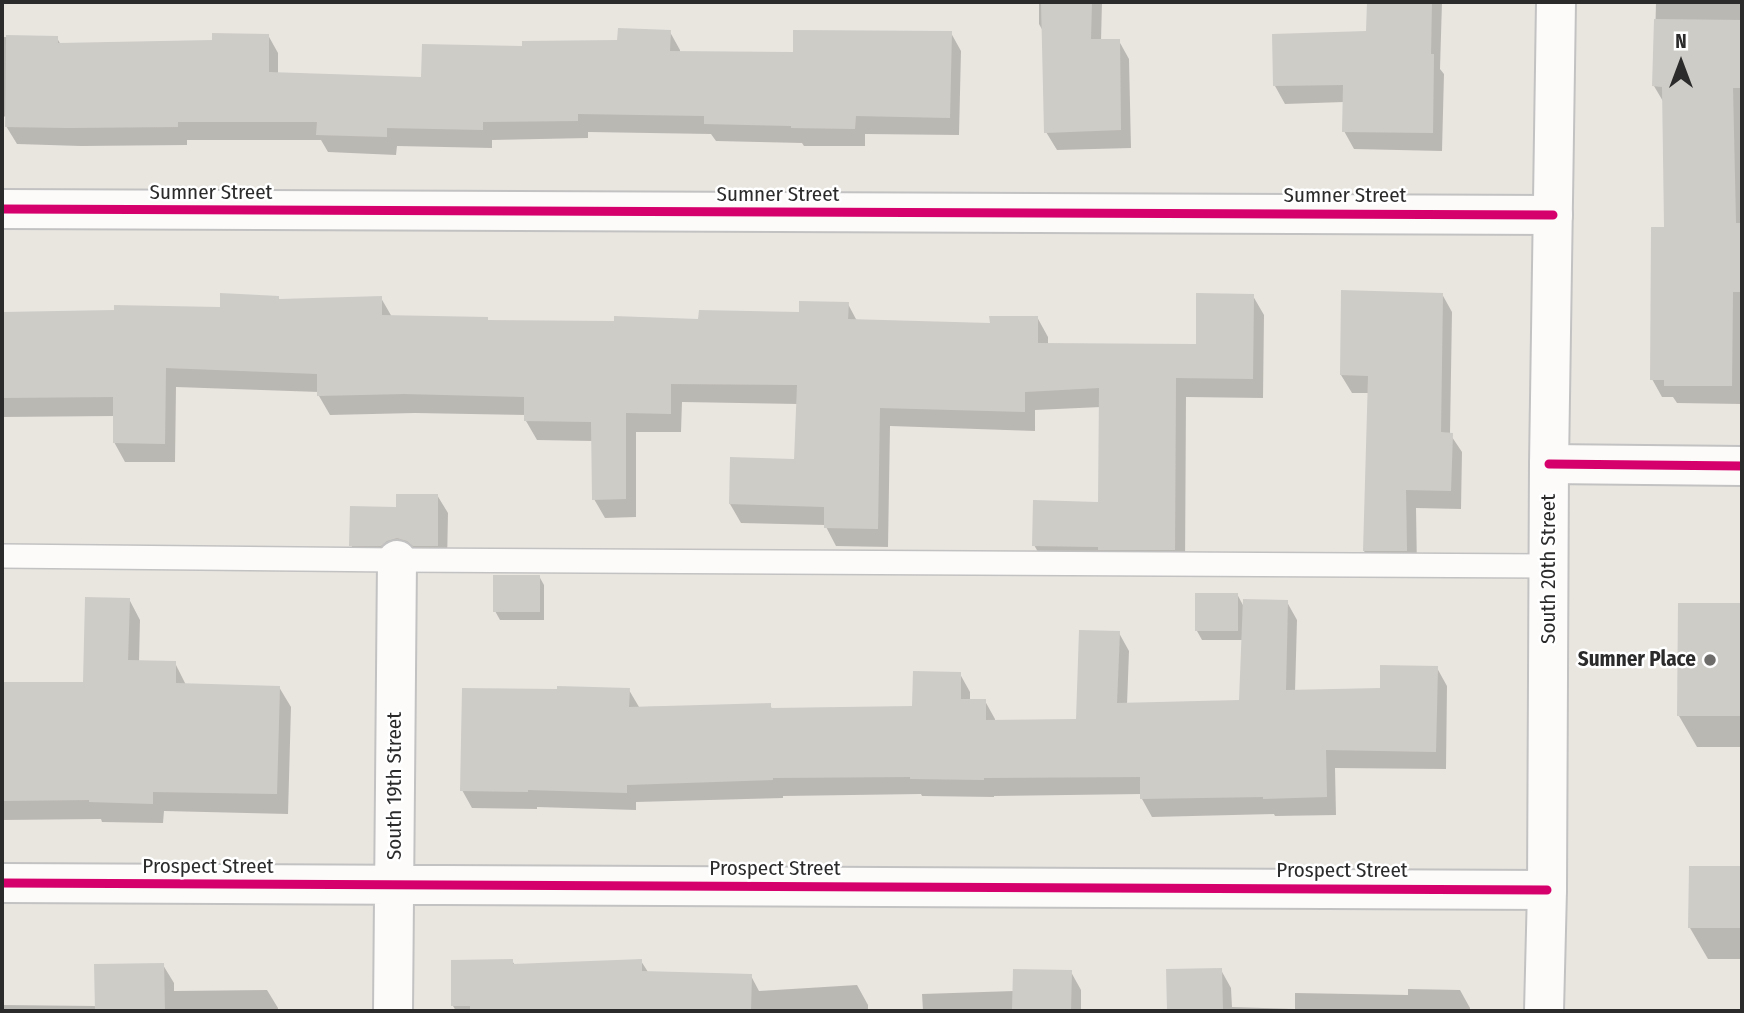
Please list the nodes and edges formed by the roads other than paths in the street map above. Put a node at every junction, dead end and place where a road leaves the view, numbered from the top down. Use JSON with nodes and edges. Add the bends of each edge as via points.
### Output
{"nodes":[{"id":1,"x":1556,"y":2,"type":"edge"},
{"id":2,"x":2,"y":209,"type":"edge"},
{"id":3,"x":1553,"y":215,"type":"junction"},
{"id":4,"x":1549,"y":464,"type":"junction"},
{"id":5,"x":1742,"y":466,"type":"edge"},
{"id":6,"x":2,"y":556,"type":"edge"},
{"id":7,"x":397,"y":560,"type":"junction"},
{"id":8,"x":1549,"y":566,"type":"junction"},
{"id":9,"x":2,"y":883,"type":"edge"},
{"id":10,"x":394,"y":885,"type":"junction"},
{"id":11,"x":1547,"y":890,"type":"junction"},
{"id":12,"x":393,"y":1011,"type":"edge"},
{"id":13,"x":1544,"y":1011,"type":"edge"}],
"edges":[{"from":1,"to":3,"type":"street","name":"South 20th Street"},
{"from":2,"to":3,"type":"street","name":"Sumner Street"},
{"from":3,"to":4,"type":"street","name":"South 20th Street"},
{"from":4,"to":5,"type":"street"},
{"from":4,"to":8,"type":"street","name":"South 20th Street"},
{"from":6,"to":7,"type":"lane"},
{"from":7,"to":8,"type":"lane"},
{"from":7,"to":10,"type":"street","name":"South 19th Street"},
{"from":8,"to":11,"type":"street","name":"South 20th Street"},
{"from":9,"to":10,"type":"street","name":"Prospect Street"},
{"from":10,"to":11,"type":"street","name":"Prospect Street"},
{"from":10,"to":12,"type":"street","name":"South 19th Street"},
{"from":11,"to":13,"type":"street","name":"South 20th Street"}]}
